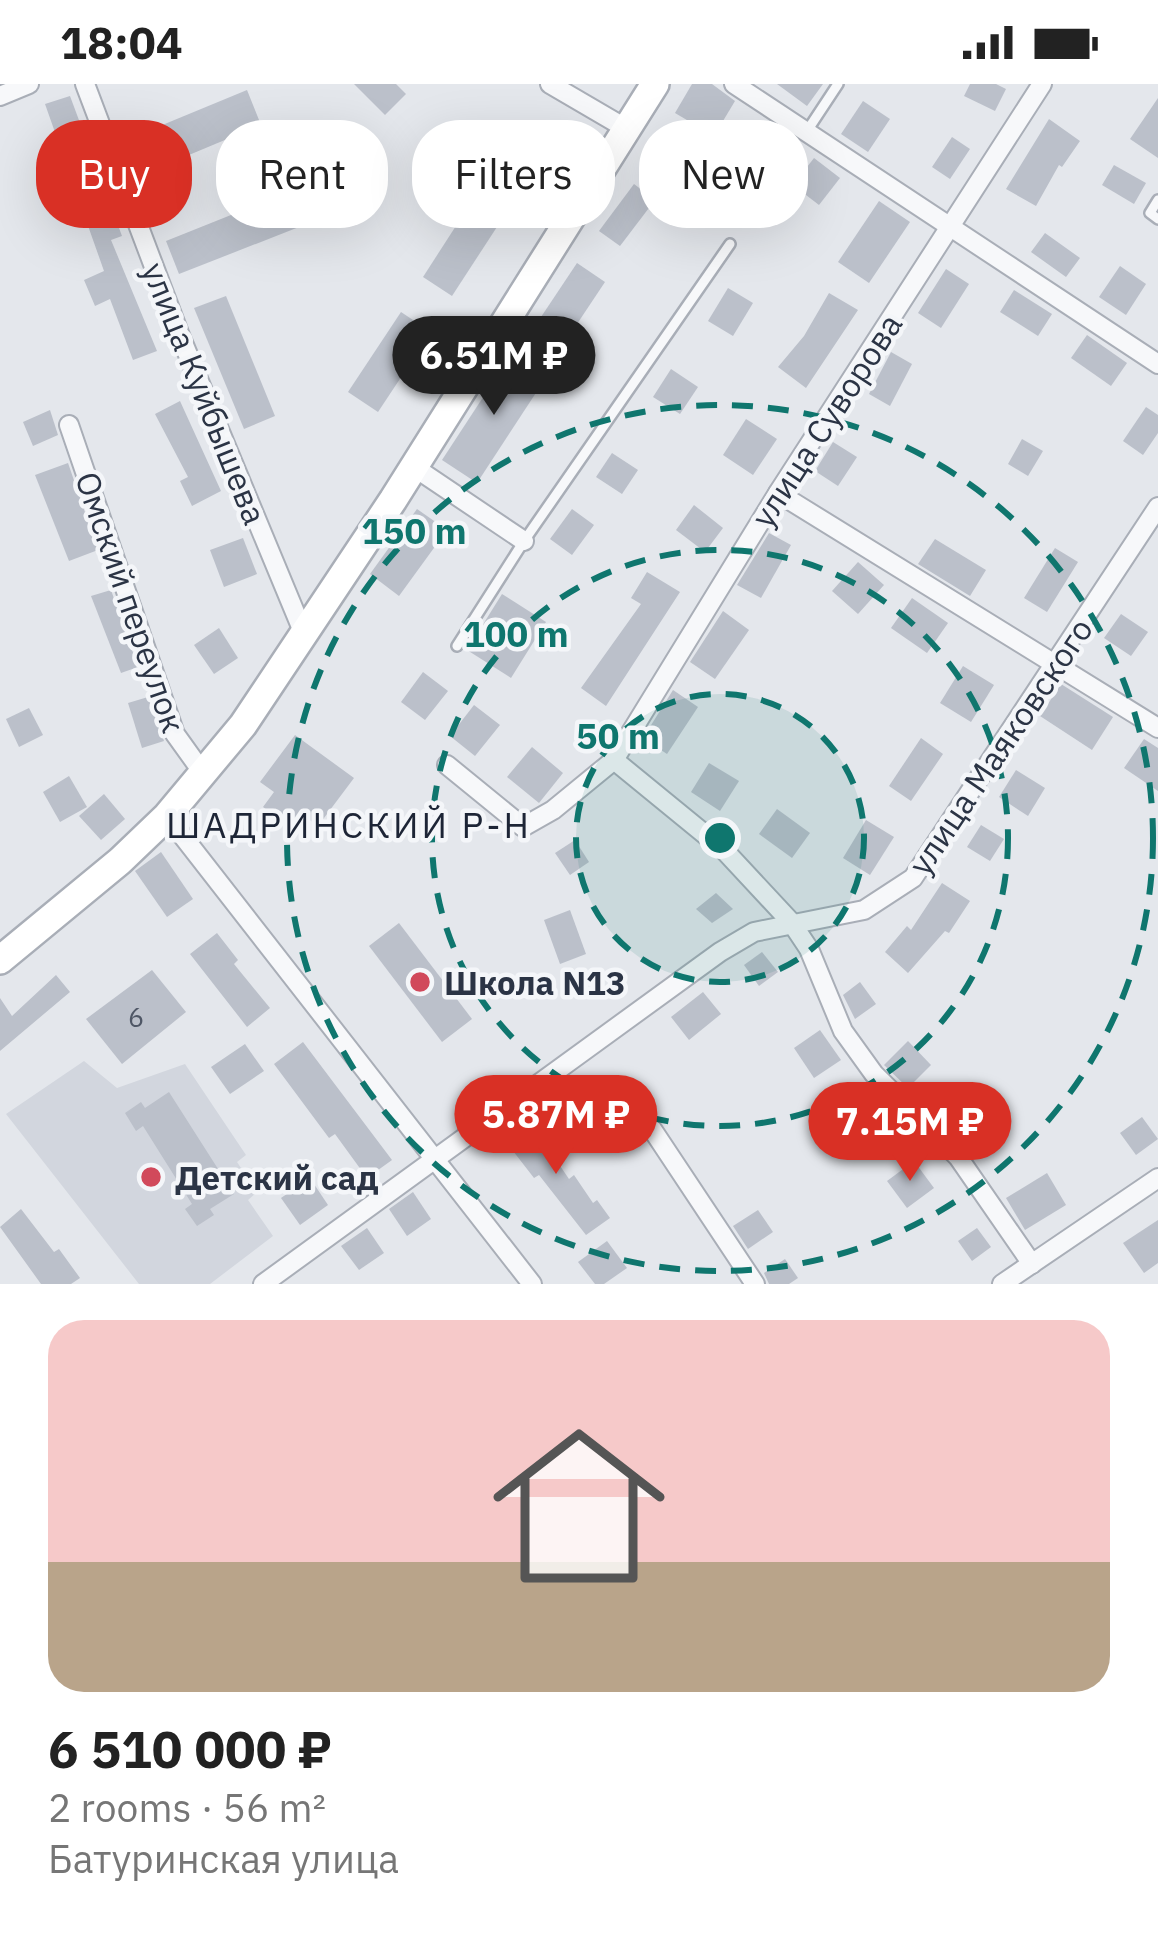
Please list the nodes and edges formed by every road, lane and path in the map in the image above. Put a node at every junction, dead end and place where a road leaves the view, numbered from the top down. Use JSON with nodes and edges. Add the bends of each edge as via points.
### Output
{"nodes":[{"id":1,"x":29,"y":84,"type":"edge"},
{"id":2,"x":85,"y":84,"type":"edge"},
{"id":3,"x":550,"y":84,"type":"edge"},
{"id":4,"x":655,"y":84,"type":"edge"},
{"id":5,"x":734,"y":84,"type":"edge"},
{"id":6,"x":838,"y":84,"type":"edge"},
{"id":7,"x":1042,"y":84,"type":"edge"},
{"id":8,"x":0,"y":96,"type":"edge"},
{"id":9,"x":791,"y":120,"type":"edge"},
{"id":10,"x":627,"y":129,"type":"junction"},
{"id":11,"x":808,"y":129,"type":"edge"},
{"id":12,"x":808,"y":131,"type":"edge"},
{"id":13,"x":1158,"y":200,"type":"edge"},
{"id":14,"x":1158,"y":219,"type":"edge"},
{"id":15,"x":951,"y":224,"type":"junction"},
{"id":16,"x":730,"y":244,"type":"dead end"},
{"id":17,"x":1158,"y":364,"type":"edge"},
{"id":18,"x":69,"y":425,"type":"dead end"},
{"id":19,"x":414,"y":467,"type":"junction"},
{"id":20,"x":778,"y":493,"type":"junction"},
{"id":21,"x":1158,"y":507,"type":"edge"},
{"id":22,"x":524,"y":541,"type":"junction"},
{"id":23,"x":304,"y":634,"type":"junction"},
{"id":24,"x":457,"y":646,"type":"dead end"},
{"id":25,"x":1056,"y":666,"type":"junction"},
{"id":26,"x":1158,"y":728,"type":"edge"},
{"id":27,"x":614,"y":760,"type":"junction"},
{"id":28,"x":447,"y":765,"type":"dead end"},
{"id":29,"x":203,"y":773,"type":"junction"},
{"id":30,"x":167,"y":816,"type":"junction"},
{"id":31,"x":791,"y":922,"type":"junction"},
{"id":32,"x":0,"y":960,"type":"edge"},
{"id":33,"x":652,"y":1129,"type":"dead end"},
{"id":34,"x":434,"y":1159,"type":"junction"},
{"id":35,"x":1158,"y":1178,"type":"edge"},
{"id":36,"x":1032,"y":1264,"type":"junction"},
{"id":37,"x":263,"y":1284,"type":"edge"},
{"id":38,"x":532,"y":1284,"type":"edge"},
{"id":39,"x":755,"y":1284,"type":"edge"},
{"id":40,"x":1002,"y":1284,"type":"edge"}],
"edges":[{"from":1,"to":8,"type":"street"},
{"from":2,"to":23,"type":"street","name":"улица Куйбышева"},
{"from":3,"to":10,"type":"street"},
{"from":4,"to":10,"type":"main road"},
{"from":5,"to":9,"type":"street"},
{"from":6,"to":11,"type":"lane"},
{"from":7,"to":15,"type":"street","name":"улица Суворова"},
{"from":10,"to":19,"type":"main road"},
{"from":12,"to":15,"type":"street"},
{"from":13,"to":14,"type":"lane","via":[[1150,213]]},
{"from":15,"to":17,"type":"street"},
{"from":15,"to":20,"type":"street","name":"улица Суворова"},
{"from":16,"to":22,"type":"lane"},
{"from":18,"to":29,"type":"street","name":"Омский переулок","via":[[175,734]]},
{"from":19,"to":22,"type":"street"},
{"from":19,"to":23,"type":"main road"},
{"from":20,"to":25,"type":"street"},
{"from":20,"to":27,"type":"street","name":"улица Суворова"},
{"from":21,"to":25,"type":"street","name":"улица Маяковского"},
{"from":22,"to":24,"type":"lane"},
{"from":23,"to":29,"type":"main road"},
{"from":25,"to":26,"type":"street"},
{"from":25,"to":31,"type":"street","name":"улица Маяковского","via":[[913,878],[864,910]]},
{"from":27,"to":28,"type":"street","name":"улица Суворова","via":[[523,827]]},
{"from":27,"to":31,"type":"street","via":[[724,850]]},
{"from":29,"to":30,"type":"main road"},
{"from":30,"to":32,"type":"main road"},
{"from":30,"to":34,"type":"street"},
{"from":31,"to":34,"type":"street","name":"улица Маяковского","via":[[720,952]]},
{"from":31,"to":36,"type":"street","via":[[843,1031],[874,1074],[958,1157]]},
{"from":33,"to":39,"type":"street"},
{"from":34,"to":37,"type":"street","name":"улица Маяковского"},
{"from":34,"to":38,"type":"street"},
{"from":35,"to":36,"type":"street"},
{"from":36,"to":40,"type":"street"}]}
